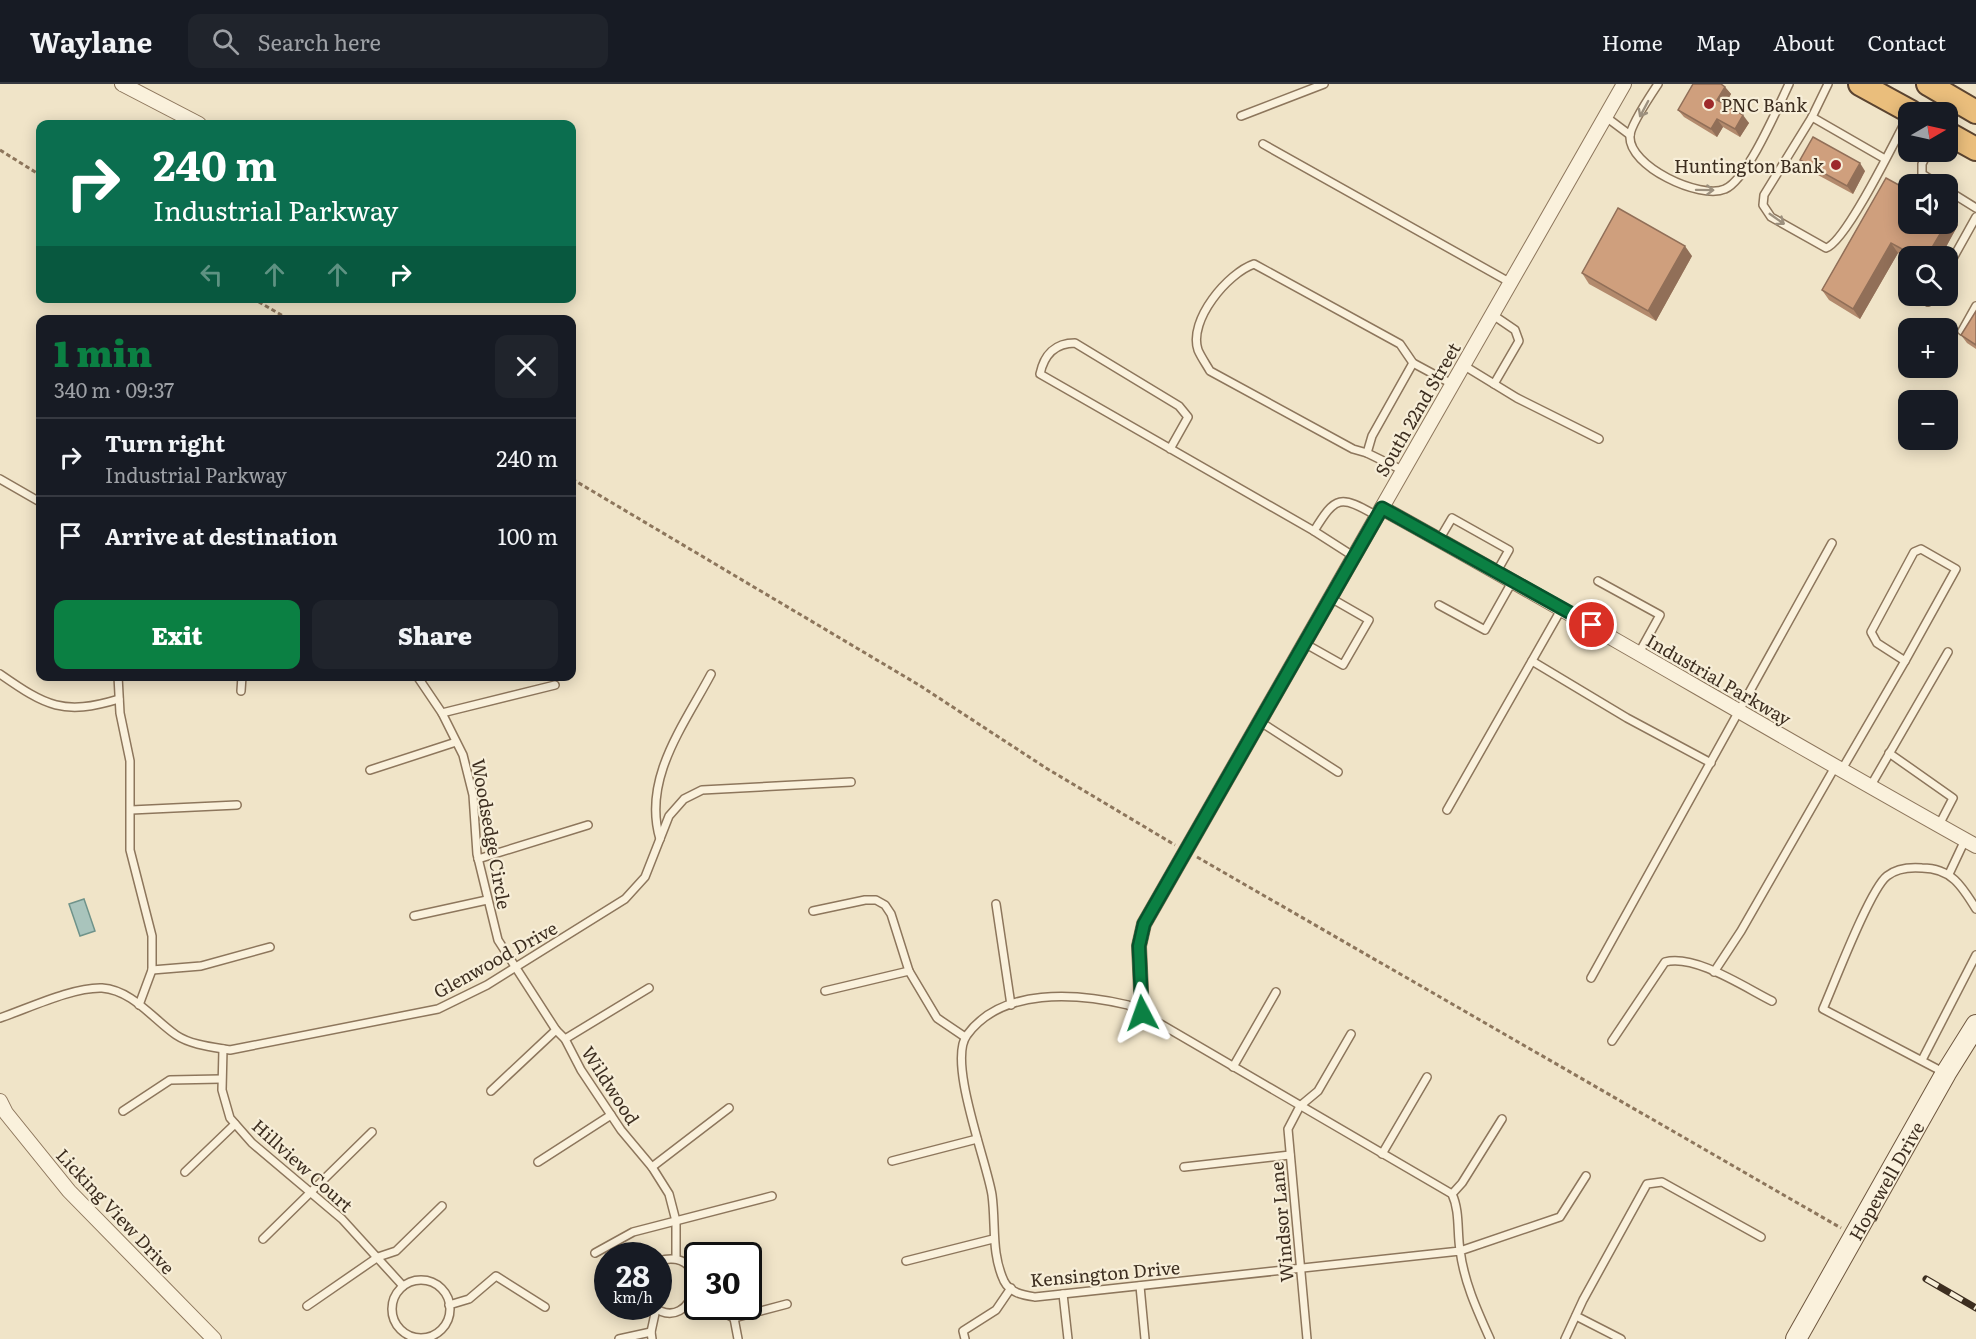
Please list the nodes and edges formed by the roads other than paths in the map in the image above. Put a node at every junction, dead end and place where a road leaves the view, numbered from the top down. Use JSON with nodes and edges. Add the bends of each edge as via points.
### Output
{"nodes":[{"id":1,"x":122,"y":84,"type":"edge"},
{"id":2,"x":1324,"y":84,"type":"edge"},
{"id":3,"x":1624,"y":84,"type":"edge"},
{"id":4,"x":1658,"y":84,"type":"edge"},
{"id":5,"x":1789,"y":84,"type":"edge"},
{"id":6,"x":1828,"y":84,"type":"edge"},
{"id":7,"x":1860,"y":84,"type":"edge"},
{"id":8,"x":1928,"y":84,"type":"edge"},
{"id":9,"x":1898,"y":106,"type":"edge"},
{"id":10,"x":1976,"y":112,"type":"edge"},
{"id":11,"x":1241,"y":116,"type":"dead end"},
{"id":12,"x":1606,"y":117,"type":"junction"},
{"id":13,"x":1812,"y":117,"type":"junction"},
{"id":14,"x":192,"y":120,"type":"edge"},
{"id":15,"x":1630,"y":135,"type":"junction"},
{"id":16,"x":1898,"y":135,"type":"edge"},
{"id":17,"x":1958,"y":139,"type":"edge"},
{"id":18,"x":1263,"y":144,"type":"dead end"},
{"id":19,"x":1976,"y":149,"type":"edge"},
{"id":20,"x":1885,"y":159,"type":"junction"},
{"id":21,"x":1958,"y":197,"type":"edge"},
{"id":22,"x":1976,"y":208,"type":"edge"},
{"id":23,"x":1976,"y":217,"type":"edge"},
{"id":24,"x":1958,"y":249,"type":"edge"},
{"id":25,"x":1511,"y":284,"type":"junction"},
{"id":26,"x":1976,"y":306,"type":"edge"},
{"id":27,"x":1493,"y":315,"type":"junction"},
{"id":28,"x":1962,"y":331,"type":"edge"},
{"id":29,"x":1413,"y":363,"type":"junction"},
{"id":30,"x":1463,"y":365,"type":"junction"},
{"id":31,"x":1452,"y":384,"type":"junction"},
{"id":32,"x":1494,"y":384,"type":"junction"},
{"id":33,"x":1599,"y":439,"type":"dead end"},
{"id":34,"x":1170,"y":448,"type":"junction"},
{"id":35,"x":1367,"y":453,"type":"junction"},
{"id":36,"x":1402,"y":470,"type":"junction"},
{"id":37,"x":0,"y":478,"type":"edge"},
{"id":38,"x":36,"y":500,"type":"edge"},
{"id":39,"x":1379,"y":512,"type":"junction"},
{"id":40,"x":1314,"y":531,"type":"junction"},
{"id":41,"x":1439,"y":540,"type":"junction"},
{"id":42,"x":1832,"y":543,"type":"dead end"},
{"id":43,"x":1353,"y":556,"type":"junction"},
{"id":44,"x":1496,"y":573,"type":"junction"},
{"id":45,"x":1598,"y":581,"type":"dead end"},
{"id":46,"x":1512,"y":582,"type":"junction"},
{"id":47,"x":1329,"y":597,"type":"junction"},
{"id":48,"x":1439,"y":605,"type":"dead end"},
{"id":49,"x":1562,"y":608,"type":"junction"},
{"id":50,"x":1303,"y":642,"type":"junction"},
{"id":51,"x":1948,"y":652,"type":"dead end"},
{"id":52,"x":1639,"y":653,"type":"junction"},
{"id":53,"x":1532,"y":661,"type":"junction"},
{"id":54,"x":1905,"y":661,"type":"junction"},
{"id":55,"x":0,"y":674,"type":"edge"},
{"id":56,"x":711,"y":674,"type":"dead end"},
{"id":57,"x":118,"y":681,"type":"edge"},
{"id":58,"x":242,"y":681,"type":"edge"},
{"id":59,"x":420,"y":681,"type":"edge"},
{"id":60,"x":555,"y":685,"type":"dead end"},
{"id":61,"x":241,"y":692,"type":"dead end"},
{"id":62,"x":119,"y":699,"type":"junction"},
{"id":63,"x":1739,"y":712,"type":"junction"},
{"id":64,"x":442,"y":713,"type":"junction"},
{"id":65,"x":1259,"y":721,"type":"junction"},
{"id":66,"x":456,"y":742,"type":"junction"},
{"id":67,"x":1889,"y":753,"type":"junction"},
{"id":68,"x":1711,"y":763,"type":"junction"},
{"id":69,"x":1838,"y":769,"type":"junction"},
{"id":70,"x":370,"y":770,"type":"dead end"},
{"id":71,"x":1338,"y":772,"type":"dead end"},
{"id":72,"x":851,"y":782,"type":"dead end"},
{"id":73,"x":1870,"y":786,"type":"junction"},
{"id":74,"x":237,"y":805,"type":"dead end"},
{"id":75,"x":130,"y":810,"type":"junction"},
{"id":76,"x":1447,"y":810,"type":"dead end"},
{"id":77,"x":588,"y":825,"type":"dead end"},
{"id":78,"x":1939,"y":825,"type":"junction"},
{"id":79,"x":660,"y":839,"type":"junction"},
{"id":80,"x":1970,"y":843,"type":"edge"},
{"id":81,"x":478,"y":859,"type":"junction"},
{"id":82,"x":1949,"y":874,"type":"junction"},
{"id":83,"x":487,"y":900,"type":"junction"},
{"id":84,"x":996,"y":904,"type":"dead end"},
{"id":85,"x":1976,"y":909,"type":"edge"},
{"id":86,"x":813,"y":911,"type":"dead end"},
{"id":87,"x":414,"y":916,"type":"dead end"},
{"id":88,"x":270,"y":947,"type":"dead end"},
{"id":89,"x":1976,"y":955,"type":"edge"},
{"id":90,"x":516,"y":967,"type":"junction"},
{"id":91,"x":152,"y":970,"type":"junction"},
{"id":92,"x":909,"y":971,"type":"junction"},
{"id":93,"x":1714,"y":972,"type":"junction"},
{"id":94,"x":1592,"y":978,"type":"dead end"},
{"id":95,"x":649,"y":988,"type":"dead end"},
{"id":96,"x":825,"y":991,"type":"dead end"},
{"id":97,"x":1276,"y":992,"type":"dead end"},
{"id":98,"x":1772,"y":1000,"type":"dead end"},
{"id":99,"x":139,"y":1005,"type":"junction"},
{"id":100,"x":1011,"y":1005,"type":"junction"},
{"id":101,"x":1142,"y":1013,"type":"junction"},
{"id":102,"x":0,"y":1018,"type":"edge"},
{"id":103,"x":1976,"y":1025,"type":"edge"},
{"id":104,"x":556,"y":1030,"type":"junction"},
{"id":105,"x":1351,"y":1034,"type":"dead end"},
{"id":106,"x":964,"y":1037,"type":"junction"},
{"id":107,"x":565,"y":1039,"type":"junction"},
{"id":108,"x":1611,"y":1041,"type":"dead end"},
{"id":109,"x":223,"y":1048,"type":"junction"},
{"id":110,"x":1923,"y":1060,"type":"junction"},
{"id":111,"x":1233,"y":1067,"type":"junction"},
{"id":112,"x":1946,"y":1073,"type":"junction"},
{"id":113,"x":1427,"y":1077,"type":"dead end"},
{"id":114,"x":221,"y":1079,"type":"junction"},
{"id":115,"x":491,"y":1091,"type":"dead end"},
{"id":116,"x":0,"y":1101,"type":"edge"},
{"id":117,"x":1300,"y":1106,"type":"junction"},
{"id":118,"x":729,"y":1108,"type":"dead end"},
{"id":119,"x":123,"y":1111,"type":"dead end"},
{"id":120,"x":611,"y":1115,"type":"junction"},
{"id":121,"x":1502,"y":1119,"type":"dead end"},
{"id":122,"x":236,"y":1124,"type":"junction"},
{"id":123,"x":372,"y":1132,"type":"dead end"},
{"id":124,"x":977,"y":1139,"type":"junction"},
{"id":125,"x":1382,"y":1154,"type":"junction"},
{"id":126,"x":1290,"y":1155,"type":"junction"},
{"id":127,"x":892,"y":1161,"type":"dead end"},
{"id":128,"x":538,"y":1162,"type":"dead end"},
{"id":129,"x":652,"y":1167,"type":"junction"},
{"id":130,"x":1184,"y":1167,"type":"dead end"},
{"id":131,"x":185,"y":1172,"type":"dead end"},
{"id":132,"x":1586,"y":1176,"type":"dead end"},
{"id":133,"x":309,"y":1192,"type":"junction"},
{"id":134,"x":1452,"y":1194,"type":"junction"},
{"id":135,"x":772,"y":1196,"type":"dead end"},
{"id":136,"x":442,"y":1206,"type":"dead end"},
{"id":137,"x":676,"y":1221,"type":"junction"},
{"id":138,"x":1761,"y":1237,"type":"dead end"},
{"id":139,"x":263,"y":1239,"type":"dead end"},
{"id":140,"x":993,"y":1239,"type":"junction"},
{"id":141,"x":614,"y":1242,"type":"edge"},
{"id":142,"x":1460,"y":1251,"type":"junction"},
{"id":143,"x":378,"y":1257,"type":"junction"},
{"id":144,"x":672,"y":1259,"type":"edge"},
{"id":145,"x":676,"y":1259,"type":"junction"},
{"id":146,"x":906,"y":1261,"type":"dead end"},
{"id":147,"x":684,"y":1263,"type":"edge"},
{"id":148,"x":1299,"y":1269,"type":"junction"},
{"id":149,"x":403,"y":1286,"type":"junction"},
{"id":150,"x":1140,"y":1286,"type":"junction"},
{"id":151,"x":1011,"y":1288,"type":"junction"},
{"id":152,"x":1063,"y":1294,"type":"junction"},
{"id":153,"x":788,"y":1304,"type":"dead end"},
{"id":154,"x":449,"y":1305,"type":"junction"},
{"id":155,"x":307,"y":1306,"type":"dead end"},
{"id":156,"x":545,"y":1307,"type":"dead end"},
{"id":157,"x":762,"y":1311,"type":"edge"},
{"id":158,"x":1576,"y":1316,"type":"junction"},
{"id":159,"x":653,"y":1320,"type":"edge"},
{"id":160,"x":734,"y":1320,"type":"edge"},
{"id":161,"x":651,"y":1336,"type":"edge"},
{"id":162,"x":410,"y":1337,"type":"edge"},
{"id":163,"x":428,"y":1338,"type":"edge"},
{"id":164,"x":214,"y":1339,"type":"edge"},
{"id":165,"x":619,"y":1339,"type":"edge"},
{"id":166,"x":738,"y":1339,"type":"edge"},
{"id":167,"x":965,"y":1339,"type":"edge"},
{"id":168,"x":1068,"y":1339,"type":"edge"},
{"id":169,"x":1145,"y":1339,"type":"edge"},
{"id":170,"x":1307,"y":1339,"type":"edge"},
{"id":171,"x":1490,"y":1339,"type":"edge"},
{"id":172,"x":1565,"y":1339,"type":"edge"},
{"id":173,"x":1621,"y":1339,"type":"edge"},
{"id":174,"x":1796,"y":1339,"type":"edge"}],
"edges":[{"from":1,"to":14,"type":"street"},
{"from":2,"to":11,"type":"lane"},
{"from":3,"to":12,"type":"street","name":"South 22nd Street"},
{"from":4,"to":15,"type":"lane","one_way":true},
{"from":15,"to":5,"type":"lane","one_way":true,"via":[[1632,149],[1641,161],[1692,189],[1725,189],[1744,172]]},
{"from":6,"to":13,"type":"lane"},
{"from":7,"to":9,"type":"highway"},
{"from":8,"to":10,"type":"highway"},
{"from":12,"to":15,"type":"lane"},
{"from":12,"to":25,"type":"street","name":"South 22nd Street"},
{"from":13,"to":20,"type":"lane"},
{"from":13,"to":20,"type":"lane","one_way":true,"via":[[1764,195],[1763,206],[1772,217],[1826,248],[1834,246]]},
{"from":16,"to":20,"type":"lane"},
{"from":17,"to":19,"type":"highway"},
{"from":18,"to":25,"type":"lane"},
{"from":21,"to":22,"type":"lane"},
{"from":23,"to":24,"type":"lane"},
{"from":25,"to":27,"type":"street","name":"South 22nd Street"},
{"from":26,"to":28,"type":"lane"},
{"from":27,"to":30,"type":"street","name":"South 22nd Street"},
{"from":27,"to":32,"type":"lane","via":[[1515,330],[1519,340]]},
{"from":29,"to":31,"type":"lane"},
{"from":29,"to":35,"type":"lane","via":[[1372,436]]},
{"from":29,"to":35,"type":"lane","via":[[1400,344],[1254,264],[1224,282],[1202,318],[1198,349],[1210,371]]},
{"from":30,"to":31,"type":"street","name":"South 22nd Street"},
{"from":30,"to":32,"type":"lane"},
{"from":31,"to":36,"type":"street","name":"South 22nd Street"},
{"from":32,"to":33,"type":"lane"},
{"from":34,"to":34,"type":"lane","via":[[1040,374],[1054,348],[1075,343],[1179,406],[1188,417]]},
{"from":34,"to":40,"type":"lane"},
{"from":35,"to":36,"type":"lane"},
{"from":36,"to":39,"type":"street","name":"South 22nd Street"},
{"from":37,"to":38,"type":"lane"},
{"from":39,"to":40,"type":"lane","via":[[1352,502],[1339,502],[1329,506]]},
{"from":39,"to":41,"type":"street","name":"Industrial Parkway"},
{"from":39,"to":43,"type":"street","name":"South 22nd Street"},
{"from":40,"to":43,"type":"lane"},
{"from":41,"to":44,"type":"street","name":"Industrial Parkway"},
{"from":41,"to":44,"type":"lane","via":[[1452,518],[1509,550]]},
{"from":42,"to":63,"type":"lane"},
{"from":43,"to":47,"type":"street","name":"South 22nd Street"},
{"from":44,"to":46,"type":"street","name":"Industrial Parkway"},
{"from":45,"to":52,"type":"lane","via":[[1659,615]]},
{"from":46,"to":48,"type":"lane","via":[[1485,630]]},
{"from":46,"to":49,"type":"street","name":"Industrial Parkway"},
{"from":47,"to":50,"type":"street","name":"South 22nd Street"},
{"from":47,"to":50,"type":"lane","via":[[1369,620],[1343,665]]},
{"from":49,"to":52,"type":"street","name":"Industrial Parkway"},
{"from":49,"to":53,"type":"lane"},
{"from":50,"to":65,"type":"street","name":"South 22nd Street"},
{"from":51,"to":67,"type":"lane"},
{"from":52,"to":63,"type":"street","name":"Industrial Parkway"},
{"from":53,"to":68,"type":"lane"},
{"from":53,"to":76,"type":"lane"},
{"from":54,"to":54,"type":"lane","via":[[1956,569],[1921,549],[1914,552],[1871,632],[1877,643]]},
{"from":54,"to":69,"type":"lane"},
{"from":55,"to":62,"type":"lane","via":[[60,708],[97,706]]},
{"from":56,"to":79,"type":"lane","via":[[662,766],[654,819]]},
{"from":57,"to":62,"type":"lane"},
{"from":58,"to":61,"type":"lane"},
{"from":59,"to":64,"type":"lane","name":"Woodsedge Circle"},
{"from":60,"to":64,"type":"lane"},
{"from":62,"to":75,"type":"lane","via":[[130,761]]},
{"from":63,"to":68,"type":"lane"},
{"from":63,"to":69,"type":"street","name":"Industrial Parkway"},
{"from":64,"to":66,"type":"lane","name":"Woodsedge Circle"},
{"from":65,"to":71,"type":"lane"},
{"from":65,"to":101,"type":"street","name":"South 22nd Street","via":[[1144,924],[1139,946]]},
{"from":66,"to":70,"type":"lane"},
{"from":66,"to":81,"type":"lane","name":"Woodsedge Circle","via":[[473,795]]},
{"from":67,"to":73,"type":"lane"},
{"from":67,"to":78,"type":"lane","via":[[1953,798]]},
{"from":68,"to":94,"type":"lane"},
{"from":69,"to":73,"type":"street","name":"Industrial Parkway"},
{"from":69,"to":93,"type":"lane"},
{"from":72,"to":79,"type":"lane","name":"Glenwood Drive","via":[[702,790],[684,799],[669,816]]},
{"from":73,"to":78,"type":"street","name":"Industrial Parkway"},
{"from":74,"to":75,"type":"lane"},
{"from":75,"to":91,"type":"lane","via":[[130,850],[152,936]]},
{"from":77,"to":81,"type":"lane"},
{"from":78,"to":80,"type":"street","name":"Industrial Parkway"},
{"from":79,"to":90,"type":"lane","name":"Glenwood Drive","via":[[645,877],[625,899]]},
{"from":80,"to":82,"type":"lane"},
{"from":81,"to":83,"type":"lane","name":"Woodsedge Circle"},
{"from":82,"to":85,"type":"lane","via":[[1963,886]]},
{"from":82,"to":110,"type":"lane","via":[[1935,868],[1908,867],[1881,882],[1823,1009]]},
{"from":83,"to":87,"type":"lane"},
{"from":83,"to":90,"type":"lane","name":"Woodsedge Circle","via":[[498,940]]},
{"from":84,"to":100,"type":"lane"},
{"from":86,"to":92,"type":"lane","via":[[865,900],[885,905]]},
{"from":88,"to":91,"type":"lane","via":[[201,966]]},
{"from":89,"to":110,"type":"lane"},
{"from":90,"to":104,"type":"lane","name":"Wildwood"},
{"from":90,"to":109,"type":"lane","name":"Glenwood Drive","via":[[438,1009],[250,1047]]},
{"from":91,"to":99,"type":"lane"},
{"from":92,"to":96,"type":"lane"},
{"from":92,"to":106,"type":"lane","via":[[937,1018]]},
{"from":93,"to":98,"type":"lane"},
{"from":93,"to":108,"type":"lane","via":[[1682,959],[1665,962]]},
{"from":95,"to":107,"type":"lane"},
{"from":97,"to":111,"type":"lane"},
{"from":99,"to":102,"type":"lane","name":"Glenwood Drive","via":[[116,990],[100,988],[78,991]]},
{"from":99,"to":109,"type":"lane","name":"Glenwood Drive","via":[[177,1036]]},
{"from":100,"to":101,"type":"lane","via":[[1076,995],[1128,1005]]},
{"from":100,"to":106,"type":"lane","via":[[986,1013]]},
{"from":101,"to":111,"type":"lane"},
{"from":103,"to":112,"type":"main road","name":"Hopewell Drive"},
{"from":104,"to":107,"type":"lane","name":"Wildwood"},
{"from":104,"to":115,"type":"lane"},
{"from":105,"to":117,"type":"lane","via":[[1318,1091]]},
{"from":106,"to":124,"type":"lane","name":"Kensington Drive","via":[[961,1069]]},
{"from":107,"to":120,"type":"lane","name":"Wildwood"},
{"from":109,"to":114,"type":"lane","name":"Hillview Court"},
{"from":110,"to":112,"type":"lane"},
{"from":111,"to":117,"type":"lane"},
{"from":112,"to":174,"type":"main road","name":"Hopewell Drive"},
{"from":113,"to":125,"type":"lane"},
{"from":114,"to":119,"type":"lane","via":[[170,1080]]},
{"from":114,"to":122,"type":"lane","name":"Hillview Court","via":[[225,1104]]},
{"from":116,"to":164,"type":"street","name":"Licking View Drive","via":[[69,1191]]},
{"from":117,"to":125,"type":"lane"},
{"from":117,"to":126,"type":"lane","name":"Windsor Lane","via":[[1288,1129]]},
{"from":118,"to":129,"type":"lane"},
{"from":120,"to":128,"type":"lane"},
{"from":120,"to":129,"type":"lane","name":"Wildwood"},
{"from":121,"to":134,"type":"lane"},
{"from":122,"to":131,"type":"lane"},
{"from":122,"to":133,"type":"lane","name":"Hillview Court"},
{"from":123,"to":133,"type":"lane"},
{"from":124,"to":127,"type":"lane"},
{"from":124,"to":140,"type":"lane","name":"Kensington Drive","via":[[992,1195]]},
{"from":125,"to":134,"type":"lane"},
{"from":126,"to":130,"type":"lane"},
{"from":126,"to":148,"type":"lane","name":"Windsor Lane"},
{"from":129,"to":137,"type":"lane","name":"Wildwood","via":[[669,1194]]},
{"from":132,"to":142,"type":"lane","name":"Kensington Drive","via":[[1560,1217]]},
{"from":133,"to":139,"type":"lane"},
{"from":133,"to":143,"type":"lane","name":"Hillview Court"},
{"from":134,"to":142,"type":"lane"},
{"from":135,"to":137,"type":"lane"},
{"from":136,"to":143,"type":"lane","via":[[396,1251]]},
{"from":137,"to":141,"type":"lane","via":[[627,1234]]},
{"from":137,"to":145,"type":"lane","name":"Wildwood"},
{"from":138,"to":158,"type":"lane","via":[[1662,1182],[1647,1184]]},
{"from":140,"to":146,"type":"lane"},
{"from":140,"to":151,"type":"lane","name":"Kensington Drive","via":[[1005,1283]]},
{"from":142,"to":148,"type":"lane","name":"Kensington Drive"},
{"from":142,"to":171,"type":"lane","via":[[1471,1294]]},
{"from":143,"to":149,"type":"lane","name":"Hillview Court"},
{"from":143,"to":155,"type":"lane"},
{"from":144,"to":145,"type":"lane"},
{"from":145,"to":147,"type":"lane"},
{"from":148,"to":150,"type":"lane","name":"Kensington Drive"},
{"from":148,"to":170,"type":"lane","name":"Windsor Lane"},
{"from":149,"to":154,"type":"lane","via":[[427,1280],[442,1289]]},
{"from":149,"to":162,"type":"lane","via":[[396,1294],[393,1313],[402,1331]]},
{"from":150,"to":152,"type":"lane","name":"Kensington Drive"},
{"from":150,"to":169,"type":"lane"},
{"from":151,"to":152,"type":"lane","name":"Kensington Drive","via":[[1019,1295],[1035,1297]]},
{"from":151,"to":167,"type":"lane","via":[[996,1310],[963,1331]]},
{"from":152,"to":168,"type":"lane"},
{"from":153,"to":157,"type":"lane"},
{"from":154,"to":156,"type":"lane","via":[[470,1299],[496,1276]]},
{"from":154,"to":163,"type":"lane","via":[[442,1329]]},
{"from":158,"to":172,"type":"lane"},
{"from":158,"to":173,"type":"lane"},
{"from":159,"to":161,"type":"lane"},
{"from":160,"to":166,"type":"lane"},
{"from":161,"to":165,"type":"lane"},
{"from":162,"to":163,"type":"lane"}]}
